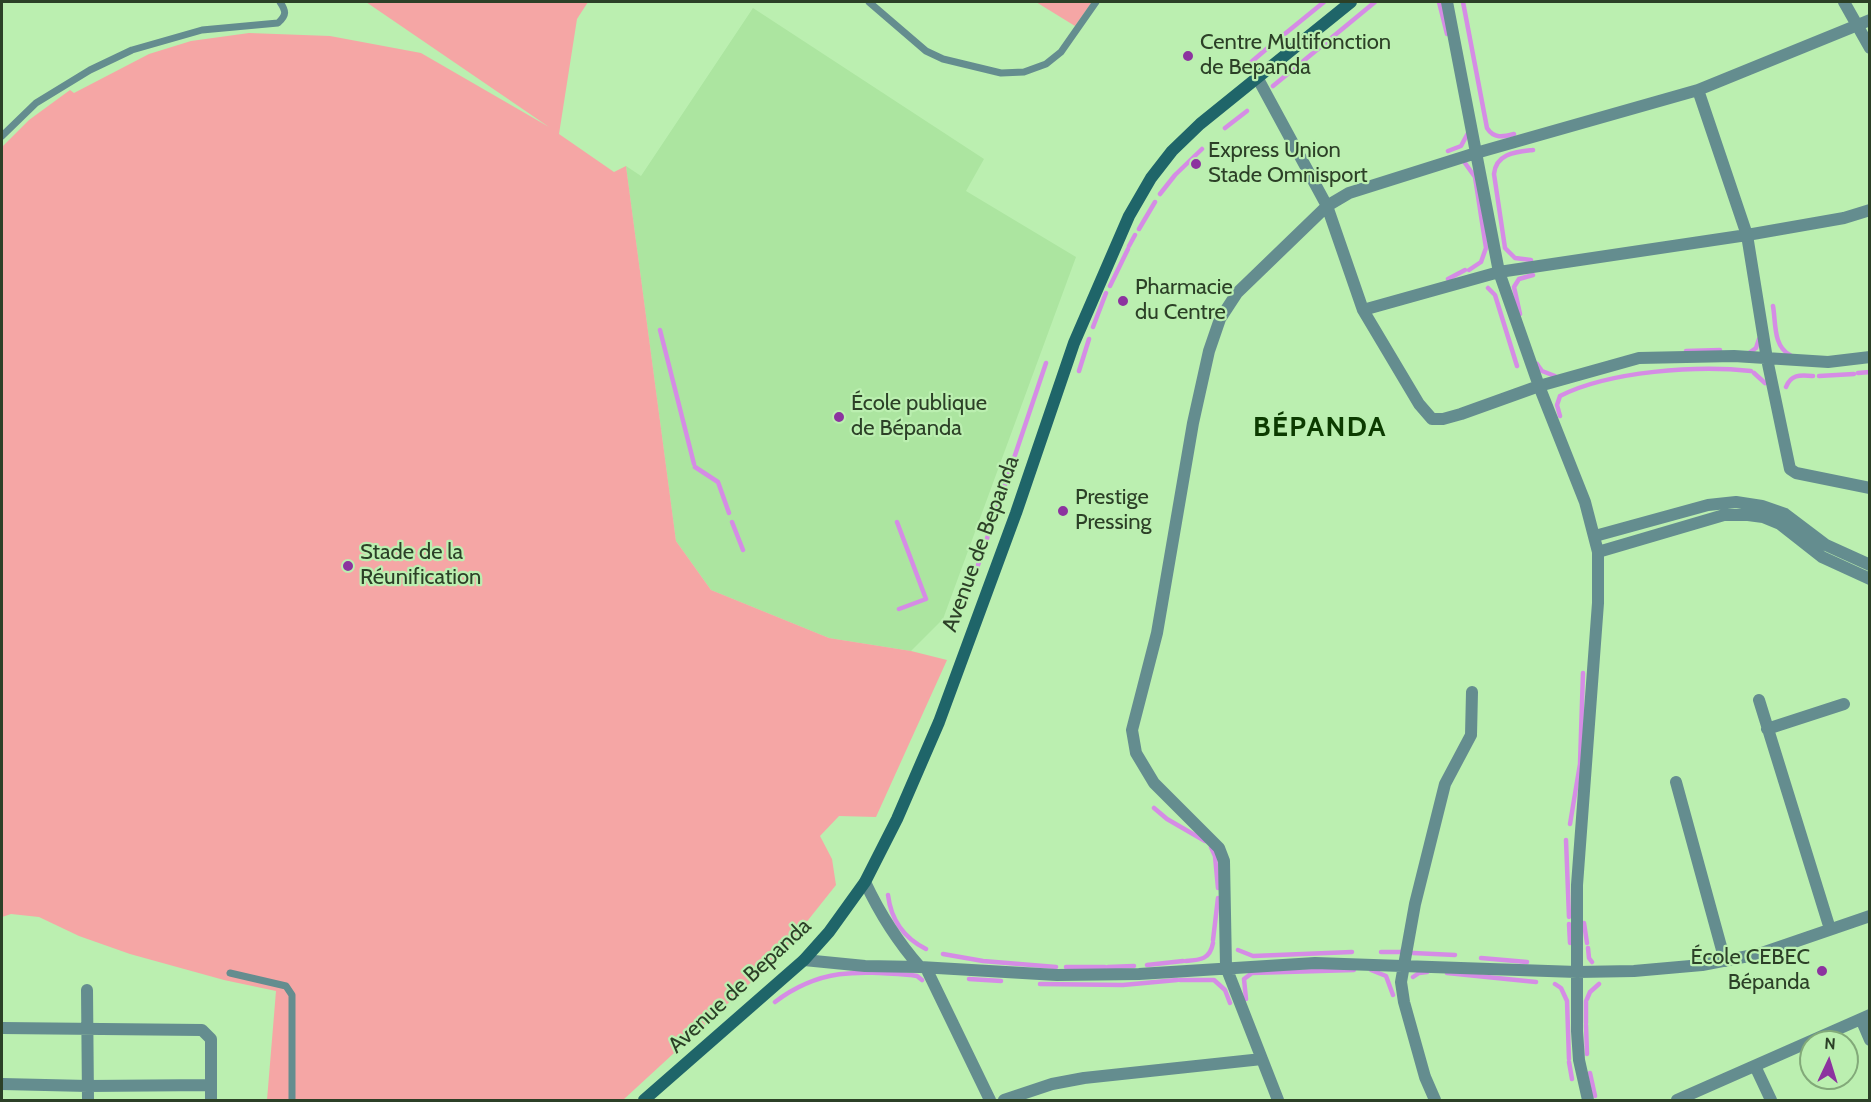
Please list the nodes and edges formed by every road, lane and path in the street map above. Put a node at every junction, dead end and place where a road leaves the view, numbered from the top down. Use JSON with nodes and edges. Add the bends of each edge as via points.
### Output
{"nodes":[{"id":1,"x":280,"y":2,"type":"edge"},
{"id":2,"x":869,"y":2,"type":"edge"},
{"id":3,"x":1096,"y":2,"type":"edge"},
{"id":4,"x":1351,"y":2,"type":"edge"},
{"id":5,"x":1447,"y":2,"type":"edge"},
{"id":6,"x":1844,"y":2,"type":"edge"},
{"id":7,"x":1869,"y":20,"type":"edge"},
{"id":8,"x":1858,"y":26,"type":"junction"},
{"id":9,"x":1869,"y":48,"type":"edge"},
{"id":10,"x":1257,"y":77,"type":"junction"},
{"id":11,"x":1698,"y":90,"type":"junction"},
{"id":12,"x":2,"y":136,"type":"edge"},
{"id":13,"x":1476,"y":153,"type":"junction"},
{"id":14,"x":1327,"y":206,"type":"junction"},
{"id":15,"x":1869,"y":210,"type":"edge"},
{"id":16,"x":1747,"y":235,"type":"junction"},
{"id":17,"x":1498,"y":272,"type":"junction"},
{"id":18,"x":1363,"y":310,"type":"junction"},
{"id":19,"x":1869,"y":357,"type":"edge"},
{"id":20,"x":1767,"y":359,"type":"junction"},
{"id":21,"x":1539,"y":386,"type":"junction"},
{"id":22,"x":1869,"y":488,"type":"edge"},
{"id":23,"x":1595,"y":537,"type":"junction"},
{"id":24,"x":1598,"y":552,"type":"junction"},
{"id":25,"x":1869,"y":565,"type":"edge"},
{"id":26,"x":1869,"y":579,"type":"edge"},
{"id":27,"x":1472,"y":692,"type":"dead end"},
{"id":28,"x":1759,"y":700,"type":"dead end"},
{"id":29,"x":1844,"y":704,"type":"dead end"},
{"id":30,"x":1767,"y":729,"type":"junction"},
{"id":31,"x":1676,"y":782,"type":"dead end"},
{"id":32,"x":865,"y":882,"type":"junction"},
{"id":33,"x":1869,"y":916,"type":"edge"},
{"id":34,"x":1830,"y":929,"type":"junction"},
{"id":35,"x":804,"y":960,"type":"junction"},
{"id":36,"x":1725,"y":961,"type":"junction"},
{"id":37,"x":1402,"y":965,"type":"junction"},
{"id":38,"x":923,"y":967,"type":"junction"},
{"id":39,"x":1226,"y":967,"type":"junction"},
{"id":40,"x":1577,"y":972,"type":"junction"},
{"id":41,"x":230,"y":973,"type":"dead end"},
{"id":42,"x":87,"y":990,"type":"dead end"},
{"id":43,"x":1865,"y":1017,"type":"edge"},
{"id":44,"x":2,"y":1028,"type":"edge"},
{"id":45,"x":88,"y":1029,"type":"junction"},
{"id":46,"x":1869,"y":1040,"type":"edge"},
{"id":47,"x":1262,"y":1059,"type":"junction"},
{"id":48,"x":1755,"y":1066,"type":"junction"},
{"id":49,"x":2,"y":1084,"type":"edge"},
{"id":50,"x":211,"y":1085,"type":"junction"},
{"id":51,"x":88,"y":1086,"type":"junction"},
{"id":52,"x":88,"y":1101,"type":"edge"},
{"id":53,"x":211,"y":1101,"type":"edge"},
{"id":54,"x":292,"y":1101,"type":"edge"},
{"id":55,"x":644,"y":1101,"type":"edge"},
{"id":56,"x":990,"y":1101,"type":"edge"},
{"id":57,"x":1004,"y":1101,"type":"edge"},
{"id":58,"x":1278,"y":1101,"type":"edge"},
{"id":59,"x":1435,"y":1101,"type":"edge"},
{"id":60,"x":1588,"y":1101,"type":"edge"},
{"id":61,"x":1677,"y":1101,"type":"edge"},
{"id":62,"x":1770,"y":1101,"type":"edge"}],
"edges":[{"from":1,"to":12,"type":"lane","via":[[286,11],[278,23],[202,30],[132,50],[90,70],[36,103]]},
{"from":2,"to":3,"type":"lane","via":[[926,51],[1001,73],[1024,72],[1046,64],[1061,52]]},
{"from":4,"to":10,"type":"main road","name":"Avenue de Bepanda"},
{"from":5,"to":13,"type":"street"},
{"from":6,"to":8,"type":"street"},
{"from":7,"to":8,"type":"street"},
{"from":8,"to":9,"type":"street"},
{"from":8,"to":11,"type":"street"},
{"from":10,"to":14,"type":"street"},
{"from":10,"to":32,"type":"main road","name":"Avenue de Bepanda","via":[[1172,151],[1129,216],[1074,343],[1016,513],[922,765]]},
{"from":11,"to":13,"type":"street"},
{"from":11,"to":16,"type":"street"},
{"from":13,"to":14,"type":"street","via":[[1349,194]]},
{"from":13,"to":17,"type":"street"},
{"from":14,"to":18,"type":"street"},
{"from":14,"to":39,"type":"street","via":[[1237,293],[1220,319],[1196,413],[1157,633],[1132,730],[1136,753],[1154,783],[1219,848],[1224,861]]},
{"from":15,"to":16,"type":"street"},
{"from":16,"to":17,"type":"street"},
{"from":16,"to":20,"type":"street"},
{"from":17,"to":18,"type":"street"},
{"from":17,"to":21,"type":"street"},
{"from":18,"to":21,"type":"street","via":[[1432,419],[1461,414]]},
{"from":19,"to":20,"type":"street","via":[[1827,362]]},
{"from":20,"to":21,"type":"street","via":[[1639,358]]},
{"from":20,"to":22,"type":"street","via":[[1790,469]]},
{"from":21,"to":23,"type":"street"},
{"from":23,"to":24,"type":"street"},
{"from":23,"to":25,"type":"street","via":[[1708,505],[1743,503],[1785,514],[1826,545]]},
{"from":24,"to":26,"type":"street","via":[[1724,515],[1748,515],[1780,524],[1822,557]]},
{"from":24,"to":40,"type":"street","via":[[1598,603],[1577,885]]},
{"from":27,"to":37,"type":"street","via":[[1471,735],[1445,784]]},
{"from":28,"to":30,"type":"street"},
{"from":29,"to":30,"type":"street"},
{"from":30,"to":34,"type":"street"},
{"from":31,"to":36,"type":"street"},
{"from":32,"to":35,"type":"main road","name":"Avenue de Bepanda"},
{"from":32,"to":38,"type":"street","via":[[879,912],[905,950]]},
{"from":33,"to":34,"type":"street"},
{"from":34,"to":36,"type":"street","via":[[1759,954]]},
{"from":35,"to":38,"type":"street"},
{"from":35,"to":55,"type":"main road","name":"Avenue de Bepanda"},
{"from":36,"to":40,"type":"street","via":[[1702,966]]},
{"from":37,"to":39,"type":"street"},
{"from":37,"to":40,"type":"street"},
{"from":37,"to":59,"type":"street","via":[[1404,1002]]},
{"from":38,"to":39,"type":"street","via":[[1057,975]]},
{"from":38,"to":56,"type":"street"},
{"from":39,"to":47,"type":"street"},
{"from":40,"to":60,"type":"street","via":[[1579,1060]]},
{"from":41,"to":54,"type":"lane","via":[[286,986],[291,995]]},
{"from":42,"to":45,"type":"street"},
{"from":43,"to":46,"type":"street"},
{"from":43,"to":48,"type":"street"},
{"from":44,"to":45,"type":"street"},
{"from":45,"to":50,"type":"street","via":[[206,1031],[211,1039]]},
{"from":45,"to":51,"type":"street"},
{"from":47,"to":57,"type":"street","via":[[1084,1078],[1052,1084]]},
{"from":47,"to":58,"type":"street"},
{"from":48,"to":61,"type":"street"},
{"from":48,"to":62,"type":"street"},
{"from":49,"to":51,"type":"street"},
{"from":50,"to":51,"type":"street"},
{"from":50,"to":53,"type":"street"},
{"from":51,"to":52,"type":"street"}]}
